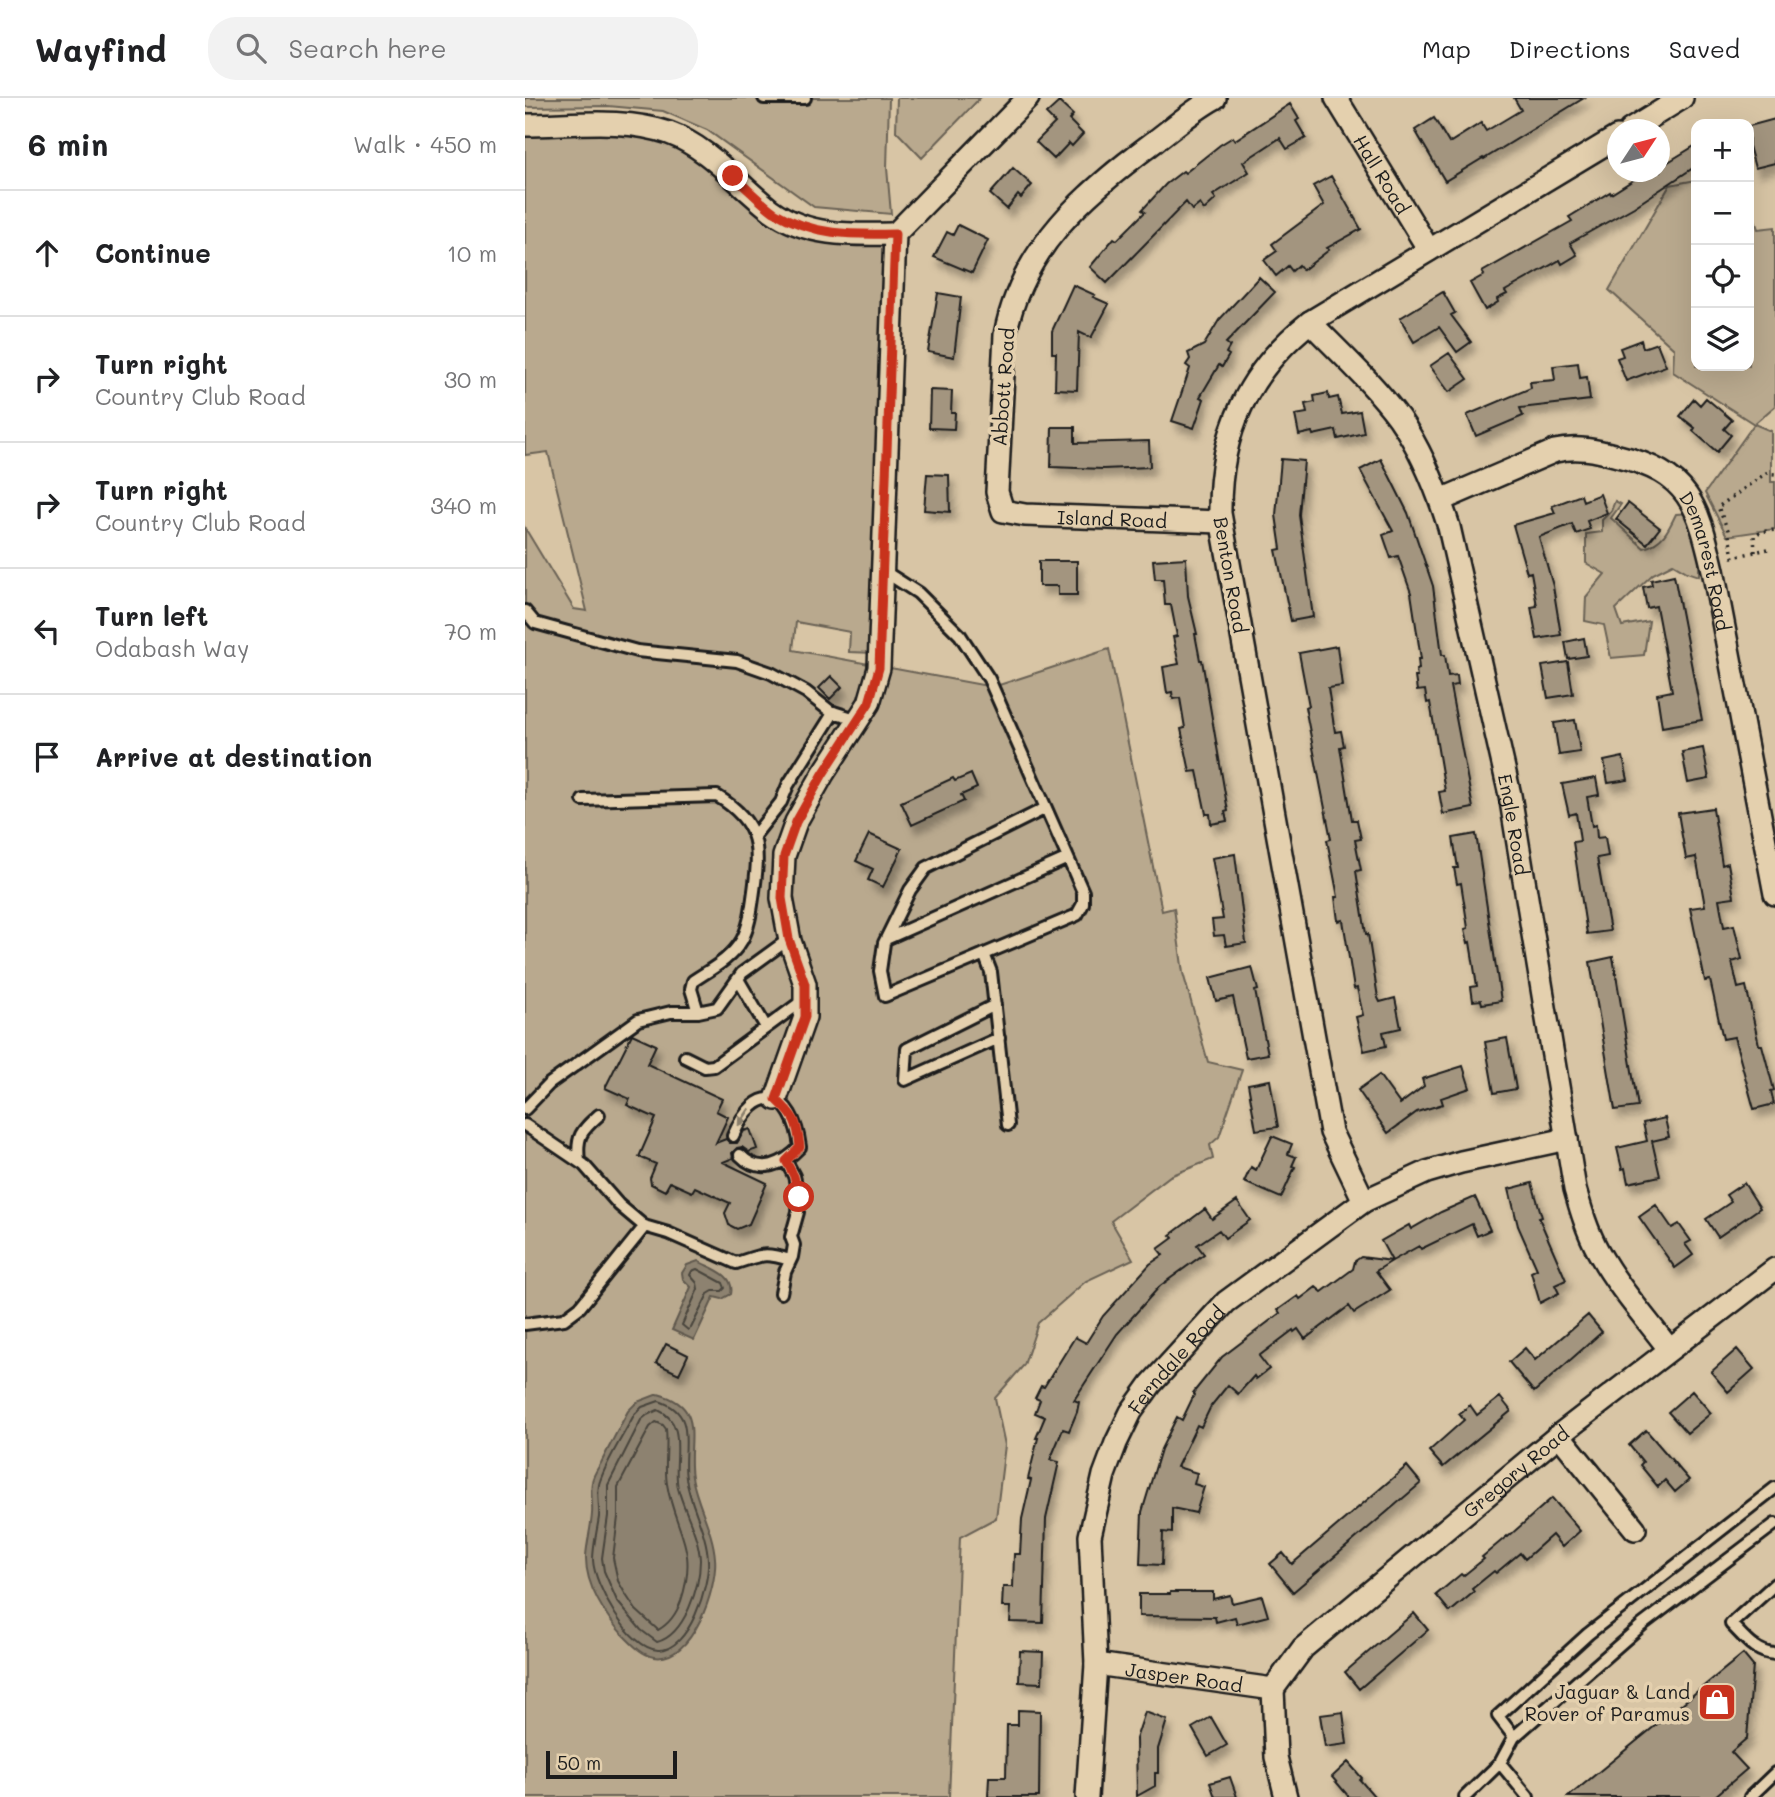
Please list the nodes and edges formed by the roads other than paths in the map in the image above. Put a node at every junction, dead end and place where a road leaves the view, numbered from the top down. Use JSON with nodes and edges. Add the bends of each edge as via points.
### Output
{"nodes":[{"id":1,"x":764,"y":98,"type":"edge"},
{"id":2,"x":805,"y":98,"type":"edge"},
{"id":3,"x":1028,"y":98,"type":"edge"},
{"id":4,"x":1215,"y":98,"type":"edge"},
{"id":5,"x":1336,"y":98,"type":"edge"},
{"id":6,"x":1682,"y":98,"type":"edge"},
{"id":7,"x":1648,"y":119,"type":"edge"},
{"id":8,"x":525,"y":125,"type":"edge"},
{"id":9,"x":1607,"y":144,"type":"edge"},
{"id":10,"x":895,"y":234,"type":"junction"},
{"id":11,"x":1429,"y":250,"type":"junction"},
{"id":12,"x":1310,"y":322,"type":"junction"},
{"id":13,"x":1441,"y":500,"type":"junction"},
{"id":14,"x":1003,"y":511,"type":"joint"},
{"id":15,"x":1221,"y":522,"type":"junction"},
{"id":16,"x":882,"y":570,"type":"junction"},
{"id":17,"x":525,"y":611,"type":"edge"},
{"id":18,"x":834,"y":712,"type":"junction"},
{"id":19,"x":859,"y":720,"type":"junction"},
{"id":20,"x":583,"y":800,"type":"dead end"},
{"id":21,"x":1046,"y":808,"type":"junction"},
{"id":22,"x":754,"y":836,"type":"junction"},
{"id":23,"x":1068,"y":858,"type":"junction"},
{"id":24,"x":1775,"y":894,"type":"edge"},
{"id":25,"x":789,"y":939,"type":"junction"},
{"id":26,"x":886,"y":939,"type":"junction"},
{"id":27,"x":984,"y":954,"type":"junction"},
{"id":28,"x":730,"y":955,"type":"junction"},
{"id":29,"x":740,"y":976,"type":"junction"},
{"id":30,"x":805,"y":999,"type":"junction"},
{"id":31,"x":995,"y":1005,"type":"junction"},
{"id":32,"x":698,"y":1012,"type":"junction"},
{"id":33,"x":766,"y":1027,"type":"junction"},
{"id":34,"x":999,"y":1038,"type":"junction"},
{"id":35,"x":685,"y":1057,"type":"dead end"},
{"id":36,"x":776,"y":1099,"type":"junction"},
{"id":37,"x":525,"y":1109,"type":"edge"},
{"id":38,"x":599,"y":1115,"type":"dead end"},
{"id":39,"x":525,"y":1125,"type":"edge"},
{"id":40,"x":1008,"y":1125,"type":"dead end"},
{"id":41,"x":733,"y":1136,"type":"dead end"},
{"id":42,"x":1567,"y":1139,"type":"junction"},
{"id":43,"x":740,"y":1155,"type":"dead end"},
{"id":44,"x":579,"y":1161,"type":"junction"},
{"id":45,"x":786,"y":1161,"type":"junction"},
{"id":46,"x":1364,"y":1201,"type":"junction"},
{"id":47,"x":645,"y":1226,"type":"junction"},
{"id":48,"x":790,"y":1260,"type":"junction"},
{"id":49,"x":1775,"y":1269,"type":"edge"},
{"id":50,"x":781,"y":1293,"type":"dead end"},
{"id":51,"x":525,"y":1324,"type":"edge"},
{"id":52,"x":1669,"y":1349,"type":"junction"},
{"id":53,"x":1559,"y":1435,"type":"junction"},
{"id":54,"x":1775,"y":1488,"type":"edge"},
{"id":55,"x":1775,"y":1524,"type":"edge"},
{"id":56,"x":1635,"y":1529,"type":"dead end"},
{"id":57,"x":1775,"y":1584,"type":"edge"},
{"id":58,"x":1775,"y":1654,"type":"edge"},
{"id":59,"x":1096,"y":1664,"type":"junction"},
{"id":60,"x":1273,"y":1689,"type":"junction"},
{"id":61,"x":1514,"y":1737,"type":"junction"},
{"id":62,"x":1500,"y":1763,"type":"junction"},
{"id":63,"x":1775,"y":1773,"type":"edge"},
{"id":64,"x":1087,"y":1797,"type":"edge"},
{"id":65,"x":1286,"y":1797,"type":"edge"},
{"id":66,"x":1465,"y":1797,"type":"edge"},
{"id":67,"x":1528,"y":1797,"type":"edge"},
{"id":68,"x":1750,"y":1797,"type":"edge"}],
"edges":[{"from":1,"to":2,"type":"lane"},
{"from":3,"to":10,"type":"street"},
{"from":4,"to":14,"type":"street","name":"Abbott Road","via":[[1086,197],[1033,259],[1019,285],[1005,335],[997,492]]},
{"from":5,"to":11,"type":"street","name":"Hall Road"},
{"from":6,"to":7,"type":"street"},
{"from":8,"to":10,"type":"street","via":[[627,123],[670,133],[705,152],[773,211],[803,226],[839,235]]},
{"from":9,"to":11,"type":"street","name":"Benton Road"},
{"from":10,"to":16,"type":"street"},
{"from":11,"to":12,"type":"street","name":"Benton Road"},
{"from":12,"to":13,"type":"street","name":"Engle Road","via":[[1399,420]]},
{"from":12,"to":15,"type":"street","name":"Benton Road","via":[[1266,363],[1236,417],[1219,492]]},
{"from":13,"to":24,"type":"street","name":"Demarest Road","via":[[1569,448],[1643,461],[1679,485],[1702,522]]},
{"from":13,"to":42,"type":"street","name":"Engle Road","via":[[1510,795]]},
{"from":14,"to":15,"type":"street","name":"Island Road"},
{"from":15,"to":46,"type":"street","name":"Benton Road","via":[[1331,1132]]},
{"from":16,"to":19,"type":"street","via":[[879,668]]},
{"from":16,"to":21,"type":"lane","via":[[918,593],[960,635],[989,679]]},
{"from":17,"to":18,"type":"lane","via":[[535,623],[636,651],[737,661],[771,673]]},
{"from":18,"to":19,"type":"lane"},
{"from":18,"to":22,"type":"lane","via":[[781,802]]},
{"from":19,"to":25,"type":"street","via":[[796,822],[784,856],[782,898]]},
{"from":20,"to":22,"type":"lane","via":[[717,796],[735,806]]},
{"from":21,"to":23,"type":"lane"},
{"from":21,"to":26,"type":"lane","via":[[926,868]]},
{"from":22,"to":28,"type":"lane","via":[[758,862],[749,920]]},
{"from":23,"to":26,"type":"lane"},
{"from":23,"to":27,"type":"lane","via":[[1083,892],[1077,915]]},
{"from":25,"to":29,"type":"lane"},
{"from":25,"to":30,"type":"street","via":[[805,984]]},
{"from":26,"to":27,"type":"lane","via":[[880,971],[885,996]]},
{"from":27,"to":31,"type":"lane","via":[[992,972]]},
{"from":28,"to":29,"type":"lane"},
{"from":28,"to":32,"type":"lane","via":[[693,981]]},
{"from":29,"to":32,"type":"lane","via":[[717,1007]]},
{"from":29,"to":33,"type":"lane"},
{"from":30,"to":33,"type":"lane"},
{"from":30,"to":36,"type":"street","via":[[805,1017]]},
{"from":31,"to":34,"type":"lane"},
{"from":31,"to":34,"type":"lane","via":[[907,1049],[905,1080]]},
{"from":32,"to":37,"type":"lane","via":[[671,1012],[638,1020],[549,1084]]},
{"from":33,"to":35,"type":"lane","via":[[714,1066],[705,1067]]},
{"from":34,"to":40,"type":"lane"},
{"from":36,"to":41,"type":"lane","one_way":true,"via":[[768,1097],[752,1105]]},
{"from":36,"to":45,"type":"lane","via":[[794,1116],[798,1131],[800,1147]]},
{"from":38,"to":44,"type":"lane","via":[[583,1129],[577,1144]]},
{"from":39,"to":44,"type":"lane"},
{"from":42,"to":46,"type":"street","name":"Ferndale Road","via":[[1427,1172]]},
{"from":42,"to":52,"type":"street","name":"Engle Road","via":[[1575,1189],[1598,1251]]},
{"from":43,"to":45,"type":"lane","via":[[747,1163],[764,1166]]},
{"from":44,"to":47,"type":"lane"},
{"from":45,"to":48,"type":"lane","via":[[799,1197]]},
{"from":46,"to":59,"type":"street","name":"Ferndale Road","via":[[1226,1302],[1150,1384],[1131,1412],[1104,1475],[1090,1536]]},
{"from":47,"to":48,"type":"lane","via":[[736,1263],[760,1254]]},
{"from":47,"to":51,"type":"lane","via":[[580,1307],[564,1319]]},
{"from":48,"to":50,"type":"lane"},
{"from":49,"to":52,"type":"street","name":"Gregory Road"},
{"from":52,"to":53,"type":"street","name":"Gregory Road"},
{"from":53,"to":56,"type":"street"},
{"from":53,"to":60,"type":"street","name":"Gregory Road","via":[[1303,1648]]},
{"from":54,"to":61,"type":"lane","via":[[1588,1634],[1498,1716]]},
{"from":55,"to":61,"type":"lane","via":[[1642,1625]]},
{"from":57,"to":58,"type":"lane","via":[[1731,1624],[1749,1643]]},
{"from":59,"to":60,"type":"street","name":"Jasper Road"},
{"from":59,"to":64,"type":"street","name":"Ferndale Road"},
{"from":60,"to":65,"type":"street","via":[[1276,1757]]},
{"from":61,"to":62,"type":"lane"},
{"from":62,"to":66,"type":"lane"},
{"from":62,"to":67,"type":"lane"},
{"from":63,"to":68,"type":"lane"}]}
